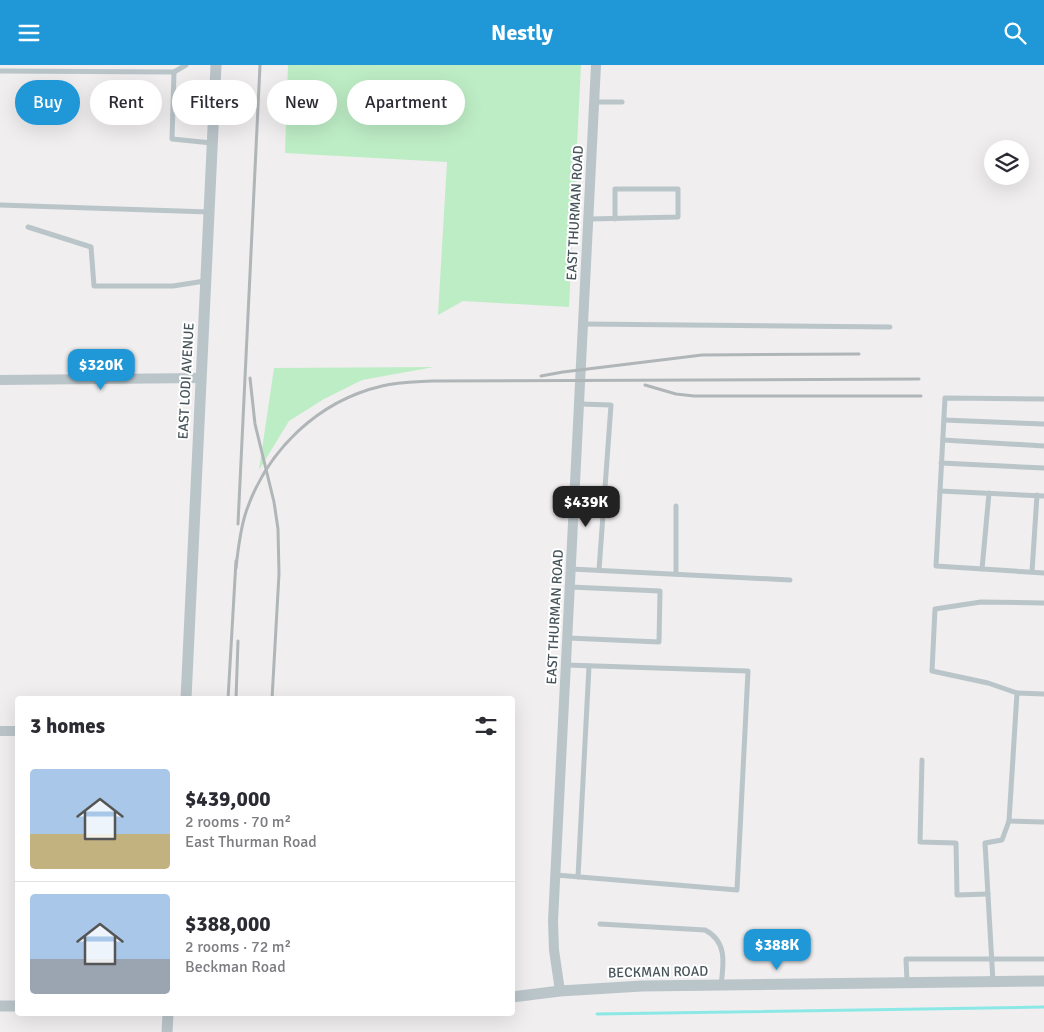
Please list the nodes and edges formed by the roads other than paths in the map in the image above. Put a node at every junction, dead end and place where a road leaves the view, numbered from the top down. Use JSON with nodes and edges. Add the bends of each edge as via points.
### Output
{"nodes":[{"id":1,"x":186,"y":65,"type":"edge"},
{"id":2,"x":216,"y":65,"type":"edge"},
{"id":3,"x":596,"y":65,"type":"edge"},
{"id":4,"x":0,"y":71,"type":"edge"},
{"id":5,"x":174,"y":72,"type":"junction"},
{"id":6,"x":594,"y":102,"type":"junction"},
{"id":7,"x":622,"y":102,"type":"dead end"},
{"id":8,"x":212,"y":143,"type":"junction"},
{"id":9,"x":0,"y":205,"type":"edge"},
{"id":10,"x":209,"y":213,"type":"junction"},
{"id":11,"x":589,"y":219,"type":"junction"},
{"id":12,"x":615,"y":219,"type":"junction"},
{"id":13,"x":28,"y":227,"type":"dead end"},
{"id":14,"x":206,"y":281,"type":"junction"},
{"id":15,"x":584,"y":324,"type":"junction"},
{"id":16,"x":890,"y":327,"type":"dead end"},
{"id":17,"x":201,"y":378,"type":"junction"},
{"id":18,"x":0,"y":380,"type":"edge"},
{"id":19,"x":1044,"y":399,"type":"edge"},
{"id":20,"x":580,"y":404,"type":"junction"},
{"id":21,"x":944,"y":420,"type":"junction"},
{"id":22,"x":1044,"y":424,"type":"edge"},
{"id":23,"x":942,"y":440,"type":"junction"},
{"id":24,"x":1044,"y":446,"type":"edge"},
{"id":25,"x":941,"y":463,"type":"junction"},
{"id":26,"x":1044,"y":467,"type":"edge"},
{"id":27,"x":940,"y":491,"type":"junction"},
{"id":28,"x":989,"y":493,"type":"junction"},
{"id":29,"x":1037,"y":495,"type":"junction"},
{"id":30,"x":1044,"y":496,"type":"edge"},
{"id":31,"x":676,"y":506,"type":"dead end"},
{"id":32,"x":571,"y":569,"type":"junction"},
{"id":33,"x":982,"y":569,"type":"junction"},
{"id":34,"x":599,"y":570,"type":"junction"},
{"id":35,"x":1032,"y":572,"type":"junction"},
{"id":36,"x":1044,"y":573,"type":"edge"},
{"id":37,"x":676,"y":574,"type":"junction"},
{"id":38,"x":790,"y":579,"type":"dead end"},
{"id":39,"x":570,"y":587,"type":"junction"},
{"id":40,"x":1044,"y":603,"type":"edge"},
{"id":41,"x":568,"y":638,"type":"junction"},
{"id":42,"x":566,"y":665,"type":"junction"},
{"id":43,"x":589,"y":666,"type":"junction"},
{"id":44,"x":1017,"y":693,"type":"junction"},
{"id":45,"x":1044,"y":694,"type":"edge"},
{"id":46,"x":186,"y":696,"type":"edge"},
{"id":47,"x":0,"y":731,"type":"edge"},
{"id":48,"x":15,"y":731,"type":"edge"},
{"id":49,"x":922,"y":760,"type":"dead end"},
{"id":50,"x":1009,"y":821,"type":"junction"},
{"id":51,"x":1044,"y":822,"type":"edge"},
{"id":52,"x":555,"y":875,"type":"junction"},
{"id":53,"x":578,"y":877,"type":"junction"},
{"id":54,"x":988,"y":895,"type":"junction"},
{"id":55,"x":600,"y":924,"type":"dead end"},
{"id":56,"x":1044,"y":959,"type":"edge"},
{"id":57,"x":992,"y":960,"type":"junction"},
{"id":58,"x":1044,"y":981,"type":"edge"},
{"id":59,"x":993,"y":982,"type":"junction"},
{"id":60,"x":907,"y":983,"type":"junction"},
{"id":61,"x":721,"y":985,"type":"junction"},
{"id":62,"x":560,"y":991,"type":"junction"},
{"id":63,"x":515,"y":997,"type":"edge"},
{"id":64,"x":0,"y":1006,"type":"edge"},
{"id":65,"x":15,"y":1006,"type":"edge"}],
"edges":[{"from":1,"to":5,"type":"lane"},
{"from":2,"to":8,"type":"street","name":"EAST LODI AVENUE"},
{"from":3,"to":6,"type":"street","name":"EAST THURMAN ROAD"},
{"from":4,"to":5,"type":"lane"},
{"from":5,"to":8,"type":"lane","via":[[172,139]]},
{"from":6,"to":7,"type":"lane"},
{"from":6,"to":11,"type":"street","name":"EAST THURMAN ROAD"},
{"from":8,"to":10,"type":"street","name":"EAST LODI AVENUE"},
{"from":9,"to":10,"type":"lane"},
{"from":10,"to":14,"type":"street","name":"EAST LODI AVENUE"},
{"from":11,"to":12,"type":"lane"},
{"from":11,"to":15,"type":"street","name":"EAST THURMAN ROAD"},
{"from":12,"to":12,"type":"lane","via":[[615,189],[678,189],[678,217]]},
{"from":13,"to":14,"type":"lane","via":[[91,247],[94,286],[173,286]]},
{"from":14,"to":17,"type":"street","name":"EAST LODI AVENUE"},
{"from":15,"to":16,"type":"lane"},
{"from":15,"to":20,"type":"street","name":"EAST THURMAN ROAD"},
{"from":17,"to":18,"type":"street"},
{"from":17,"to":46,"type":"street","name":"EAST LODI AVENUE"},
{"from":19,"to":21,"type":"lane","via":[[945,398]]},
{"from":20,"to":32,"type":"street","name":"EAST THURMAN ROAD"},
{"from":20,"to":34,"type":"lane","via":[[610,405]]},
{"from":21,"to":22,"type":"lane"},
{"from":21,"to":23,"type":"lane"},
{"from":23,"to":24,"type":"lane"},
{"from":23,"to":25,"type":"lane"},
{"from":25,"to":26,"type":"lane"},
{"from":25,"to":27,"type":"lane"},
{"from":27,"to":28,"type":"lane"},
{"from":27,"to":33,"type":"lane","via":[[936,566]]},
{"from":28,"to":29,"type":"lane"},
{"from":28,"to":33,"type":"lane"},
{"from":29,"to":30,"type":"lane"},
{"from":29,"to":35,"type":"lane"},
{"from":31,"to":37,"type":"lane"},
{"from":32,"to":34,"type":"lane"},
{"from":32,"to":39,"type":"street","name":"EAST THURMAN ROAD"},
{"from":33,"to":35,"type":"lane"},
{"from":34,"to":37,"type":"lane"},
{"from":35,"to":36,"type":"lane"},
{"from":37,"to":38,"type":"lane"},
{"from":39,"to":41,"type":"street","name":"EAST THURMAN ROAD"},
{"from":39,"to":41,"type":"lane","via":[[660,591],[659,642]]},
{"from":40,"to":44,"type":"lane","via":[[981,602],[935,609],[932,671]]},
{"from":41,"to":42,"type":"street","name":"EAST THURMAN ROAD"},
{"from":42,"to":43,"type":"lane"},
{"from":42,"to":52,"type":"street","name":"EAST THURMAN ROAD"},
{"from":43,"to":53,"type":"lane"},
{"from":43,"to":53,"type":"lane","via":[[748,671],[736,890]]},
{"from":44,"to":45,"type":"lane"},
{"from":44,"to":50,"type":"lane"},
{"from":47,"to":48,"type":"street"},
{"from":49,"to":54,"type":"lane","via":[[920,842],[956,843],[957,895]]},
{"from":50,"to":51,"type":"lane"},
{"from":50,"to":54,"type":"lane","via":[[1002,840],[985,843]]},
{"from":52,"to":53,"type":"lane"},
{"from":52,"to":62,"type":"street","name":"EAST THURMAN ROAD","via":[[554,950]]},
{"from":54,"to":57,"type":"lane"},
{"from":55,"to":61,"type":"lane","via":[[705,930],[717,939],[724,954]]},
{"from":56,"to":57,"type":"lane"},
{"from":57,"to":59,"type":"lane"},
{"from":57,"to":60,"type":"lane","via":[[906,959]]},
{"from":58,"to":59,"type":"street","name":"BECKMAN ROAD"},
{"from":59,"to":60,"type":"street","name":"BECKMAN ROAD"},
{"from":60,"to":61,"type":"street","name":"BECKMAN ROAD"},
{"from":61,"to":62,"type":"street","name":"BECKMAN ROAD"},
{"from":62,"to":63,"type":"street","name":"BECKMAN ROAD"},
{"from":64,"to":65,"type":"street"}]}
